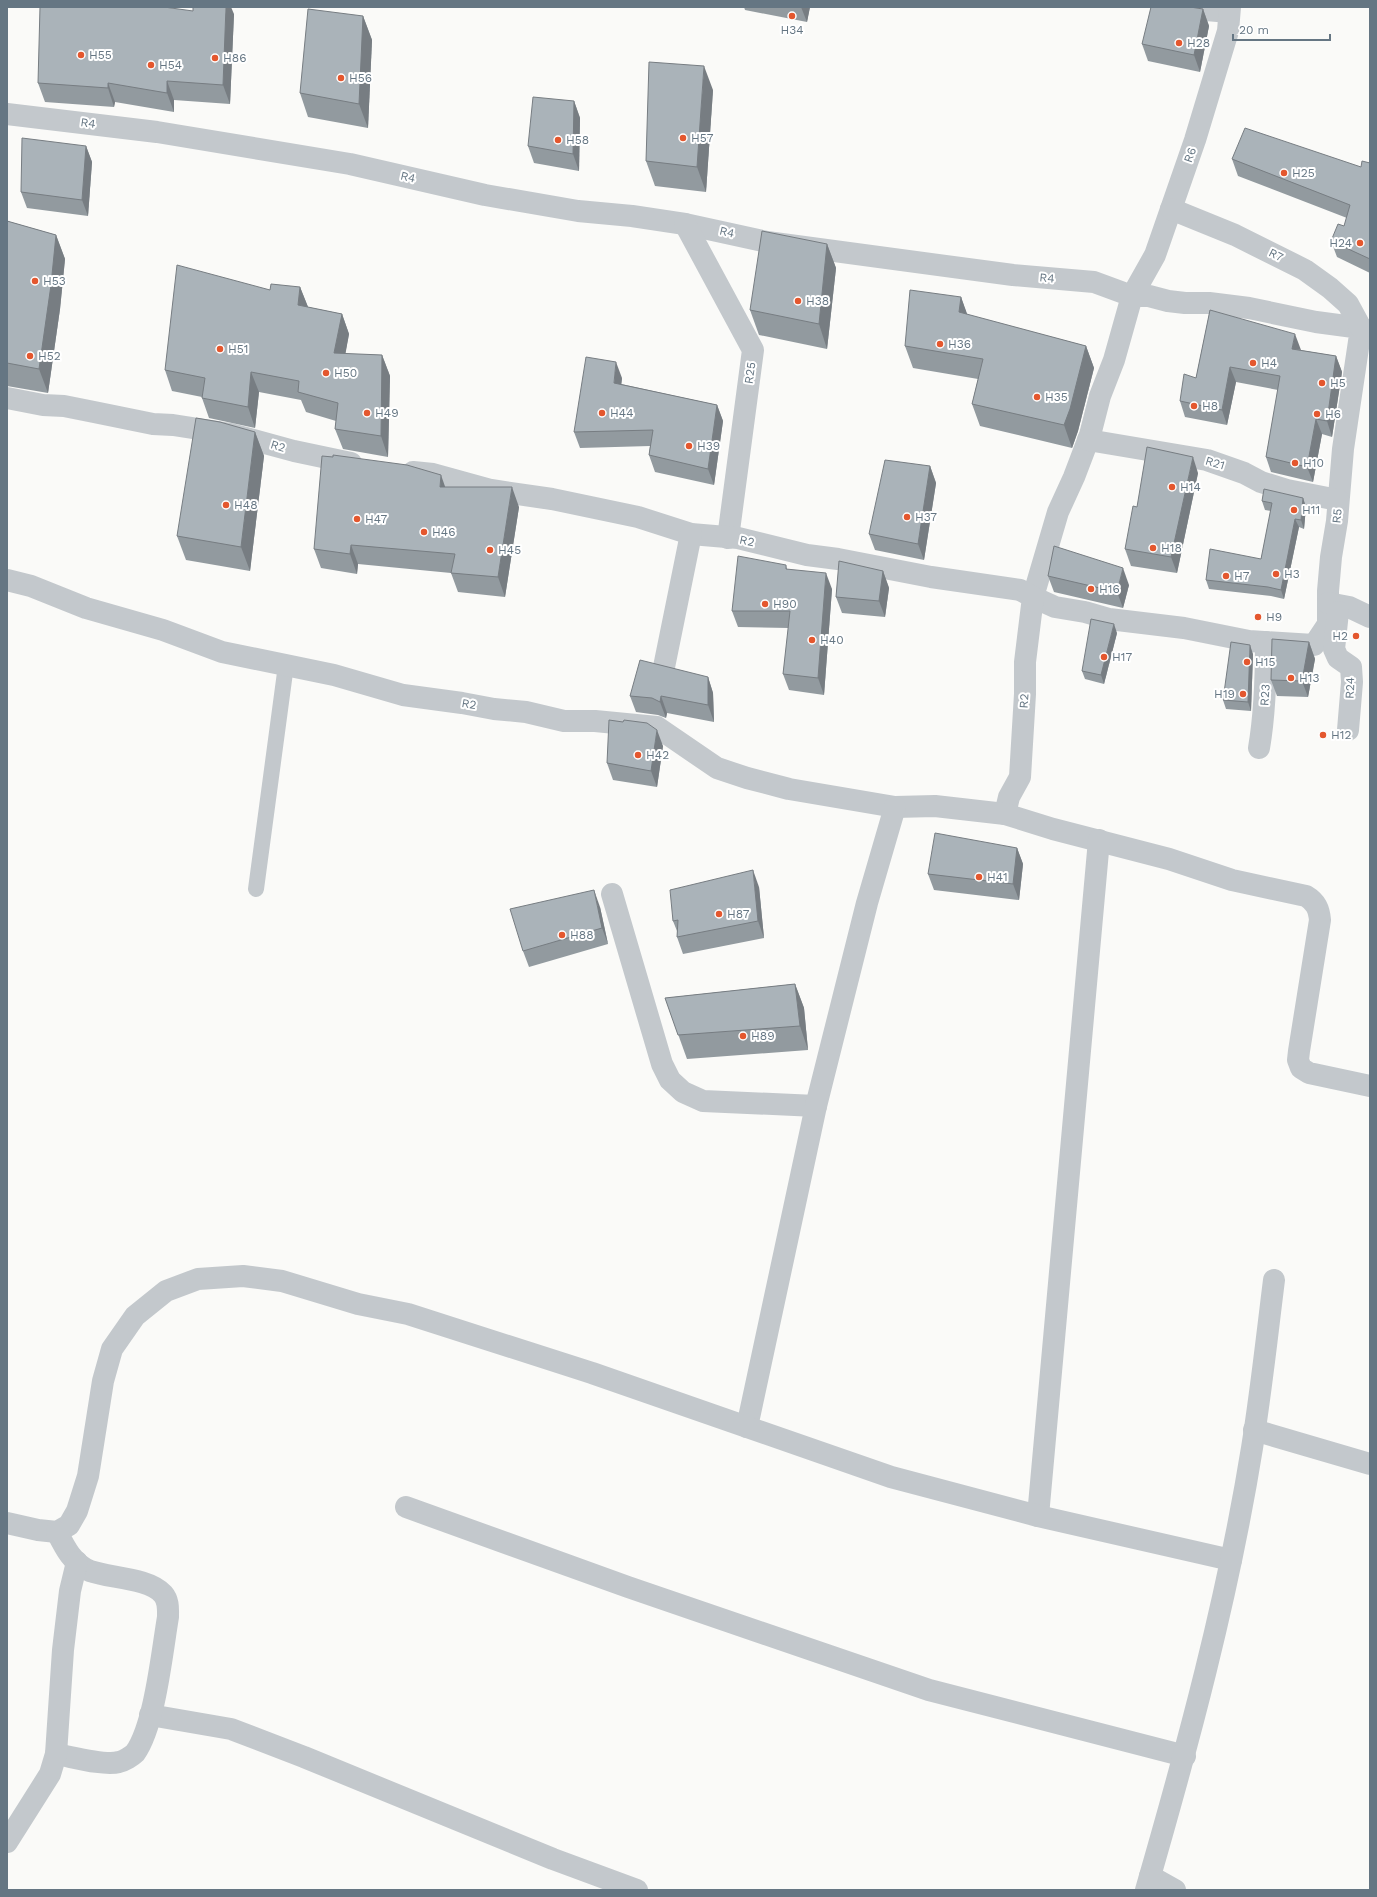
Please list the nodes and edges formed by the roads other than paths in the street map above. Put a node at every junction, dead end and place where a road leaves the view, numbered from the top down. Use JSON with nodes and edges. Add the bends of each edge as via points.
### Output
{"nodes":[{"id":1,"x":1172,"y":7,"type":"edge"},
{"id":2,"x":1229,"y":10,"type":"edge"},
{"id":3,"x":7,"y":114,"type":"edge"},
{"id":4,"x":1171,"y":209,"type":"junction"},
{"id":5,"x":685,"y":224,"type":"junction"},
{"id":6,"x":1132,"y":296,"type":"junction"},
{"id":7,"x":1365,"y":330,"type":"edge"},
{"id":8,"x":7,"y":398,"type":"edge"},
{"id":9,"x":1088,"y":440,"type":"junction"},
{"id":10,"x":369,"y":465,"type":"edge"},
{"id":11,"x":392,"y":470,"type":"edge"},
{"id":12,"x":1338,"y":500,"type":"junction"},
{"id":13,"x":692,"y":534,"type":"junction"},
{"id":14,"x":728,"y":538,"type":"junction"},
{"id":15,"x":7,"y":580,"type":"edge"},
{"id":16,"x":1033,"y":597,"type":"junction"},
{"id":17,"x":1333,"y":604,"type":"junction"},
{"id":18,"x":1370,"y":617,"type":"edge"},
{"id":19,"x":1266,"y":642,"type":"junction"},
{"id":20,"x":1324,"y":647,"type":"junction"},
{"id":21,"x":286,"y":665,"type":"junction"},
{"id":22,"x":664,"y":667,"type":"edge"},
{"id":23,"x":1348,"y":730,"type":"dead end"},
{"id":24,"x":1259,"y":748,"type":"dead end"},
{"id":25,"x":895,"y":808,"type":"junction"},
{"id":26,"x":1005,"y":814,"type":"junction"},
{"id":27,"x":1099,"y":840,"type":"junction"},
{"id":28,"x":256,"y":889,"type":"dead end"},
{"id":29,"x":612,"y":894,"type":"dead end"},
{"id":30,"x":1370,"y":1086,"type":"edge"},
{"id":31,"x":816,"y":1106,"type":"junction"},
{"id":32,"x":1274,"y":1280,"type":"dead end"},
{"id":33,"x":747,"y":1427,"type":"junction"},
{"id":34,"x":1254,"y":1430,"type":"junction"},
{"id":35,"x":1370,"y":1464,"type":"edge"},
{"id":36,"x":406,"y":1507,"type":"dead end"},
{"id":37,"x":1038,"y":1516,"type":"junction"},
{"id":38,"x":7,"y":1524,"type":"edge"},
{"id":39,"x":57,"y":1532,"type":"junction"},
{"id":40,"x":1231,"y":1560,"type":"junction"},
{"id":41,"x":77,"y":1562,"type":"junction"},
{"id":42,"x":150,"y":1715,"type":"junction"},
{"id":43,"x":56,"y":1754,"type":"junction"},
{"id":44,"x":1185,"y":1756,"type":"junction"},
{"id":45,"x":7,"y":1842,"type":"edge"},
{"id":46,"x":1148,"y":1883,"type":"edge"},
{"id":47,"x":637,"y":1890,"type":"edge"},
{"id":48,"x":1174,"y":1890,"type":"edge"}],
"edges":[{"from":1,"to":2,"type":"street"},
{"from":2,"to":4,"type":"street","name":"R6","via":[[1228,31],[1196,140]]},
{"from":3,"to":5,"type":"street","name":"R4","via":[[157,132],[376,169],[485,195],[578,211]]},
{"from":4,"to":6,"type":"street","name":"R6","via":[[1155,255]]},
{"from":4,"to":7,"type":"street","name":"R7","via":[[1235,235],[1305,270],[1348,304]]},
{"from":5,"to":6,"type":"street","name":"R4","via":[[767,242],[1013,275],[1094,282]]},
{"from":5,"to":14,"type":"street","name":"R25","via":[[753,350]]},
{"from":6,"to":7,"type":"street","via":[[1249,308]]},
{"from":6,"to":9,"type":"street"},
{"from":7,"to":12,"type":"street","name":"R5","via":[[1343,449]]},
{"from":8,"to":10,"type":"street","name":"R2","via":[[64,406],[153,424],[172,424],[231,434],[341,462]]},
{"from":9,"to":12,"type":"street","name":"R21","via":[[1207,460],[1244,473],[1260,482]]},
{"from":9,"to":16,"type":"street","via":[[1058,512]]},
{"from":11,"to":13,"type":"street","name":"R2","via":[[433,474],[491,490],[552,499],[638,518]]},
{"from":12,"to":17,"type":"street","name":"R5","via":[[1331,557]]},
{"from":13,"to":14,"type":"street","name":"R2"},
{"from":13,"to":22,"type":"street"},
{"from":14,"to":16,"type":"street","name":"R2","via":[[807,555],[1020,590]]},
{"from":15,"to":21,"type":"street","name":"R2","via":[[222,652]]},
{"from":16,"to":19,"type":"street","via":[[1055,607],[1109,619]]},
{"from":16,"to":26,"type":"street","name":"R2","via":[[1025,662],[1020,777],[1009,797]]},
{"from":17,"to":18,"type":"street","via":[[1349,606]]},
{"from":17,"to":20,"type":"street","name":"R5"},
{"from":19,"to":20,"type":"street"},
{"from":19,"to":24,"type":"street","name":"R23","via":[[1266,683]]},
{"from":20,"to":23,"type":"street","name":"R24","via":[[1351,667]]},
{"from":21,"to":25,"type":"street","name":"R2","via":[[334,675],[403,695],[526,712],[564,721],[657,727],[717,768],[789,788]]},
{"from":21,"to":28,"type":"lane"},
{"from":25,"to":26,"type":"street","name":"R2","via":[[935,806]]},
{"from":25,"to":31,"type":"street","via":[[867,903]]},
{"from":26,"to":27,"type":"street"},
{"from":27,"to":30,"type":"street","via":[[1232,880],[1306,896],[1314,901],[1319,909],[1320,920],[1299,1051],[1301,1068],[1309,1073]]},
{"from":27,"to":37,"type":"street"},
{"from":29,"to":31,"type":"street","via":[[662,1064],[670,1080],[683,1092],[703,1101]]},
{"from":31,"to":33,"type":"street"},
{"from":32,"to":34,"type":"street"},
{"from":33,"to":37,"type":"street","via":[[891,1477]]},
{"from":33,"to":39,"type":"street","via":[[592,1373],[408,1314],[358,1304],[282,1281],[243,1276],[198,1280],[166,1291],[135,1316],[112,1349],[103,1381],[88,1476],[78,1511],[69,1525]]},
{"from":34,"to":35,"type":"street"},
{"from":34,"to":40,"type":"street"},
{"from":36,"to":44,"type":"street","via":[[628,1587],[929,1690]]},
{"from":37,"to":40,"type":"street"},
{"from":38,"to":39,"type":"street"},
{"from":39,"to":41,"type":"street","via":[[66,1551]]},
{"from":40,"to":44,"type":"street"},
{"from":41,"to":42,"type":"street","via":[[90,1570],[150,1585],[163,1594],[168,1603],[168,1617]]},
{"from":41,"to":43,"type":"street","via":[[70,1591],[63,1650]]},
{"from":42,"to":43,"type":"street","via":[[142,1740],[134,1754],[119,1762]]},
{"from":42,"to":47,"type":"street","via":[[231,1729],[553,1859]]},
{"from":43,"to":45,"type":"street","via":[[50,1774]]},
{"from":44,"to":46,"type":"street"},
{"from":46,"to":48,"type":"street"}]}
